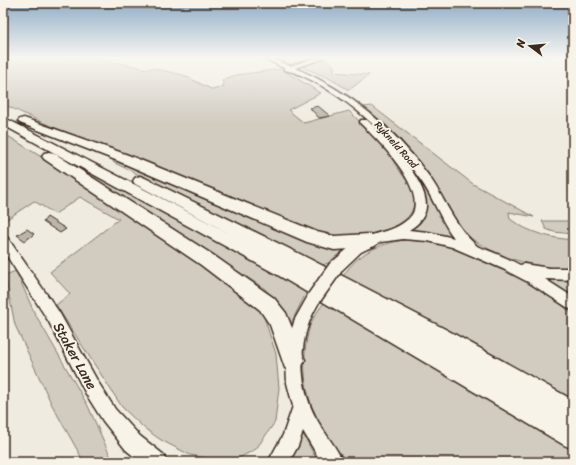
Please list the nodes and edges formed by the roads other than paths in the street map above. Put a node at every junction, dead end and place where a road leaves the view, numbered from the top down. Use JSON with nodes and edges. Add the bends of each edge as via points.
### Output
{"nodes":[{"id":1,"x":306,"y":80,"type":"edge"},
{"id":2,"x":318,"y":80,"type":"edge"},
{"id":3,"x":3,"y":110,"type":"edge"},
{"id":4,"x":3,"y":120,"type":"edge"},
{"id":5,"x":24,"y":121,"type":"junction"},
{"id":6,"x":3,"y":126,"type":"edge"},
{"id":7,"x":389,"y":235,"type":"junction"},
{"id":8,"x":3,"y":240,"type":"edge"},
{"id":9,"x":369,"y":241,"type":"junction"},
{"id":10,"x":473,"y":250,"type":"junction"},
{"id":11,"x":513,"y":267,"type":"junction"},
{"id":12,"x":573,"y":274,"type":"edge"},
{"id":13,"x":573,"y":305,"type":"edge"},
{"id":14,"x":293,"y":360,"type":"junction"},
{"id":15,"x":301,"y":406,"type":"junction"},
{"id":16,"x":573,"y":414,"type":"edge"},
{"id":17,"x":573,"y":436,"type":"edge"},
{"id":18,"x":157,"y":462,"type":"edge"},
{"id":19,"x":278,"y":462,"type":"edge"},
{"id":20,"x":333,"y":462,"type":"edge"}],
"edges":[{"from":1,"to":7,"type":"street","name":"Rykneld Road","via":[[356,115],[388,146],[419,192],[420,211],[405,228]]},
{"from":2,"to":10,"type":"street","name":"Rykneld Road","via":[[342,95],[387,132],[424,177],[457,234]]},
{"from":3,"to":5,"type":"highway"},
{"from":4,"to":17,"type":"highway","via":[[290,272]]},
{"from":5,"to":9,"type":"highway","via":[[123,158],[313,237],[334,243]]},
{"from":5,"to":16,"type":"highway","via":[[338,282]]},
{"from":6,"to":14,"type":"highway","via":[[110,195],[259,298],[279,320]]},
{"from":7,"to":9,"type":"street"},
{"from":7,"to":10,"type":"street","via":[[431,237]]},
{"from":8,"to":18,"type":"street","name":"Staker Lane","via":[[54,317],[109,415],[133,444]]},
{"from":9,"to":14,"type":"street","bridge":true,"via":[[355,249],[336,267],[314,298],[301,324]]},
{"from":10,"to":11,"type":"street"},
{"from":11,"to":12,"type":"street","via":[[549,274]]},
{"from":11,"to":13,"type":"street"},
{"from":14,"to":15,"type":"street","via":[[294,380]]},
{"from":15,"to":19,"type":"street","via":[[291,439]]},
{"from":15,"to":20,"type":"street","via":[[317,440]]}]}
